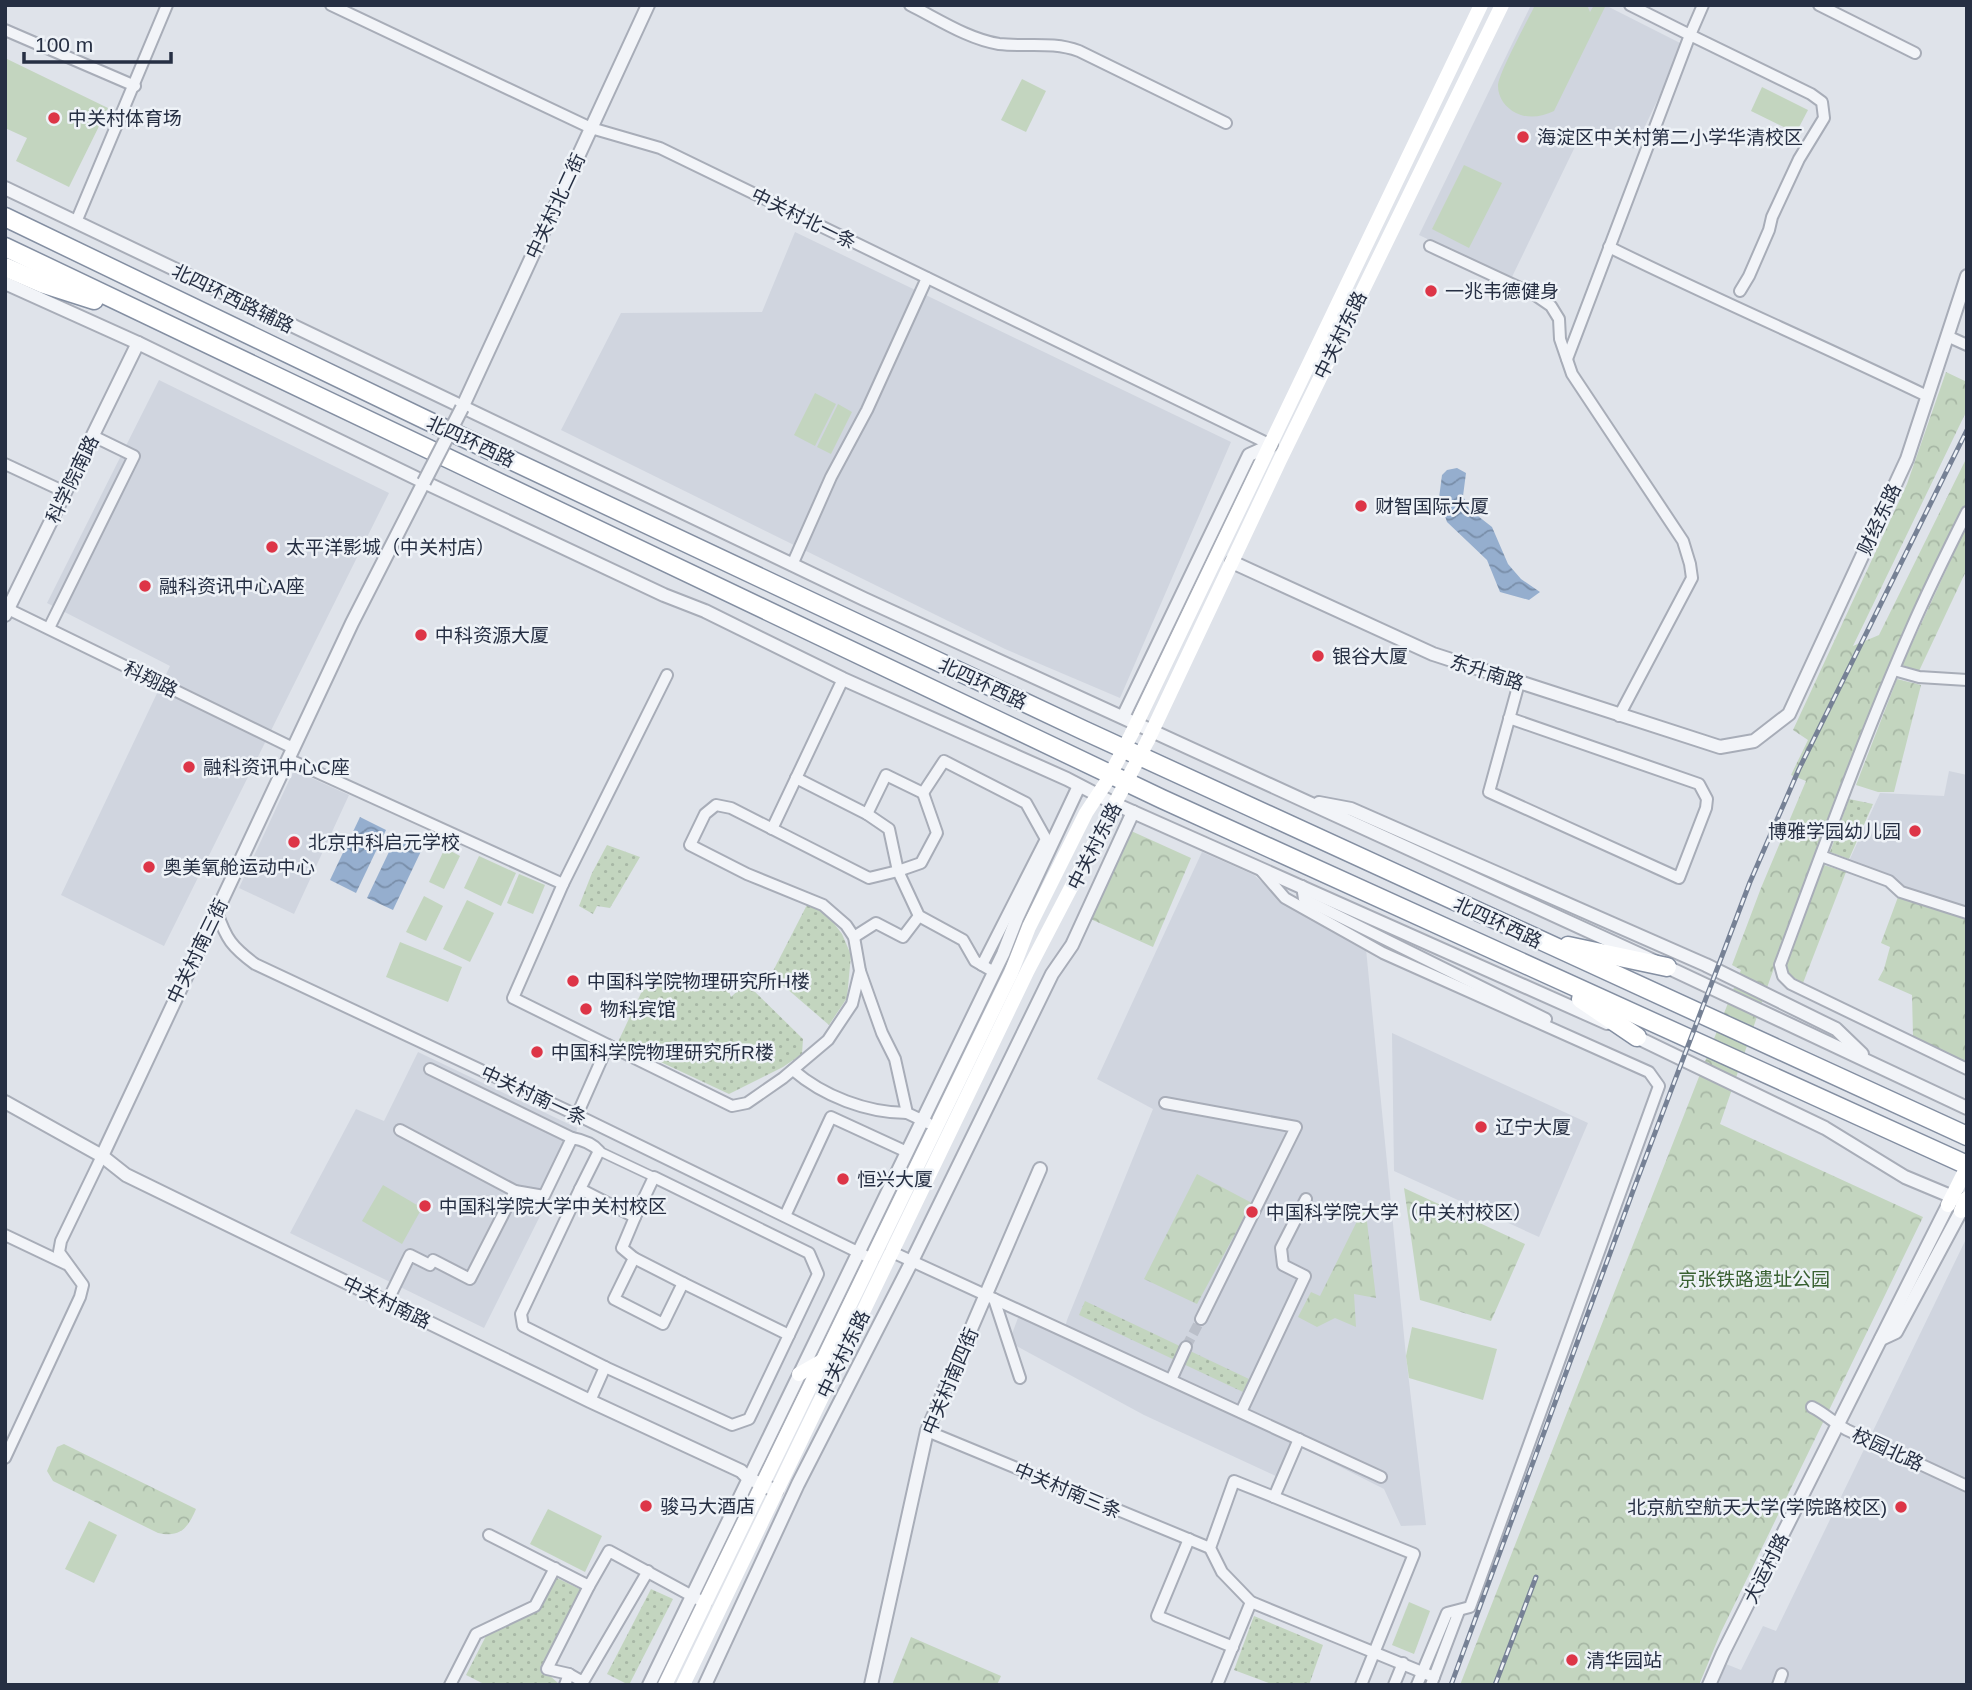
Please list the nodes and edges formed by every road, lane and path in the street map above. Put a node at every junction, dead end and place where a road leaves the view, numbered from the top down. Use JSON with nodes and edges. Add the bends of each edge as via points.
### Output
{"nodes":[{"id":1,"x":167,"y":5,"type":"edge"},
{"id":2,"x":331,"y":5,"type":"edge"},
{"id":3,"x":649,"y":5,"type":"edge"},
{"id":4,"x":910,"y":5,"type":"edge"},
{"id":5,"x":1481,"y":5,"type":"edge"},
{"id":6,"x":1502,"y":5,"type":"edge"},
{"id":7,"x":1630,"y":5,"type":"edge"},
{"id":8,"x":1703,"y":5,"type":"edge"},
{"id":9,"x":1819,"y":5,"type":"edge"},
{"id":10,"x":5,"y":30,"type":"edge"},
{"id":11,"x":1690,"y":35,"type":"junction"},
{"id":12,"x":1915,"y":52,"type":"dead end"},
{"id":13,"x":135,"y":86,"type":"junction"},
{"id":14,"x":1226,"y":123,"type":"dead end"},
{"id":15,"x":591,"y":128,"type":"junction"},
{"id":16,"x":5,"y":188,"type":"edge"},
{"id":17,"x":5,"y":217,"type":"edge"},
{"id":18,"x":76,"y":222,"type":"junction"},
{"id":19,"x":1430,"y":246,"type":"dead end"},
{"id":20,"x":5,"y":247,"type":"edge"},
{"id":21,"x":1609,"y":247,"type":"junction"},
{"id":22,"x":5,"y":267,"type":"edge"},
{"id":23,"x":1967,"y":276,"type":"edge"},
{"id":24,"x":927,"y":278,"type":"junction"},
{"id":25,"x":5,"y":283,"type":"edge"},
{"id":26,"x":1740,"y":290,"type":"dead end"},
{"id":27,"x":152,"y":318,"type":"junction"},
{"id":28,"x":1947,"y":336,"type":"junction"},
{"id":29,"x":138,"y":343,"type":"junction"},
{"id":30,"x":1967,"y":345,"type":"edge"},
{"id":31,"x":1567,"y":359,"type":"junction"},
{"id":32,"x":1927,"y":396,"type":"junction"},
{"id":33,"x":462,"y":408,"type":"junction"},
{"id":34,"x":93,"y":436,"type":"junction"},
{"id":35,"x":1271,"y":445,"type":"junction"},
{"id":36,"x":5,"y":464,"type":"edge"},
{"id":37,"x":424,"y":482,"type":"junction"},
{"id":38,"x":65,"y":492,"type":"junction"},
{"id":39,"x":1967,"y":512,"type":"edge"},
{"id":40,"x":1231,"y":562,"type":"junction"},
{"id":41,"x":792,"y":565,"type":"junction"},
{"id":42,"x":7,"y":612,"type":"edge"},
{"id":43,"x":49,"y":628,"type":"junction"},
{"id":44,"x":1894,"y":670,"type":"junction"},
{"id":45,"x":667,"y":675,"type":"dead end"},
{"id":46,"x":843,"y":679,"type":"junction"},
{"id":47,"x":1967,"y":680,"type":"edge"},
{"id":48,"x":1519,"y":683,"type":"junction"},
{"id":49,"x":1619,"y":716,"type":"junction"},
{"id":50,"x":1123,"y":717,"type":"junction"},
{"id":51,"x":1509,"y":718,"type":"junction"},
{"id":52,"x":1134,"y":728,"type":"junction"},
{"id":53,"x":1150,"y":735,"type":"junction"},
{"id":54,"x":1754,"y":741,"type":"joint"},
{"id":55,"x":290,"y":753,"type":"junction"},
{"id":56,"x":796,"y":778,"type":"junction"},
{"id":57,"x":1079,"y":786,"type":"junction"},
{"id":58,"x":923,"y":793,"type":"junction"},
{"id":59,"x":1098,"y":795,"type":"junction"},
{"id":60,"x":1299,"y":799,"type":"junction"},
{"id":61,"x":1115,"y":804,"type":"junction"},
{"id":62,"x":1133,"y":812,"type":"junction"},
{"id":63,"x":867,"y":814,"type":"junction"},
{"id":64,"x":772,"y":829,"type":"junction"},
{"id":65,"x":1821,"y":856,"type":"junction"},
{"id":66,"x":1258,"y":867,"type":"junction"},
{"id":67,"x":898,"y":871,"type":"junction"},
{"id":68,"x":563,"y":884,"type":"junction"},
{"id":69,"x":1302,"y":886,"type":"junction"},
{"id":70,"x":217,"y":912,"type":"junction"},
{"id":71,"x":1967,"y":914,"type":"edge"},
{"id":72,"x":919,"y":916,"type":"junction"},
{"id":73,"x":854,"y":937,"type":"junction"},
{"id":74,"x":1536,"y":939,"type":"junction"},
{"id":75,"x":982,"y":965,"type":"junction"},
{"id":76,"x":1667,"y":967,"type":"junction"},
{"id":77,"x":1537,"y":970,"type":"junction"},
{"id":78,"x":860,"y":971,"type":"junction"},
{"id":79,"x":994,"y":972,"type":"junction"},
{"id":80,"x":1637,"y":1037,"type":"junction"},
{"id":81,"x":1581,"y":1040,"type":"junction"},
{"id":82,"x":608,"y":1045,"type":"junction"},
{"id":83,"x":1869,"y":1062,"type":"junction"},
{"id":84,"x":430,"y":1069,"type":"dead end"},
{"id":85,"x":1967,"y":1069,"type":"edge"},
{"id":86,"x":793,"y":1070,"type":"junction"},
{"id":87,"x":5,"y":1102,"type":"edge"},
{"id":88,"x":1165,"y":1103,"type":"dead end"},
{"id":89,"x":1967,"y":1108,"type":"edge"},
{"id":90,"x":907,"y":1113,"type":"junction"},
{"id":91,"x":580,"y":1116,"type":"junction"},
{"id":92,"x":922,"y":1120,"type":"junction"},
{"id":93,"x":936,"y":1127,"type":"junction"},
{"id":94,"x":400,"y":1130,"type":"dead end"},
{"id":95,"x":1967,"y":1136,"type":"edge"},
{"id":96,"x":577,"y":1139,"type":"junction"},
{"id":97,"x":599,"y":1151,"type":"junction"},
{"id":98,"x":906,"y":1152,"type":"junction"},
{"id":99,"x":102,"y":1156,"type":"junction"},
{"id":100,"x":1967,"y":1166,"type":"edge"},
{"id":101,"x":1040,"y":1169,"type":"dead end"},
{"id":102,"x":654,"y":1177,"type":"junction"},
{"id":103,"x":580,"y":1189,"type":"junction"},
{"id":104,"x":515,"y":1191,"type":"junction"},
{"id":105,"x":1306,"y":1199,"type":"dead end"},
{"id":106,"x":1958,"y":1212,"type":"edge"},
{"id":107,"x":785,"y":1216,"type":"junction"},
{"id":108,"x":635,"y":1217,"type":"junction"},
{"id":109,"x":5,"y":1235,"type":"edge"},
{"id":110,"x":858,"y":1252,"type":"junction"},
{"id":111,"x":892,"y":1252,"type":"junction"},
{"id":112,"x":634,"y":1258,"type":"junction"},
{"id":113,"x":872,"y":1259,"type":"junction"},
{"id":114,"x":912,"y":1261,"type":"junction"},
{"id":115,"x":66,"y":1264,"type":"junction"},
{"id":116,"x":683,"y":1283,"type":"junction"},
{"id":117,"x":990,"y":1297,"type":"junction"},
{"id":118,"x":387,"y":1302,"type":"junction"},
{"id":119,"x":1201,"y":1319,"type":"tunnel mouth"},
{"id":120,"x":789,"y":1335,"type":"junction"},
{"id":121,"x":1186,"y":1347,"type":"tunnel mouth"},
{"id":122,"x":822,"y":1361,"type":"junction"},
{"id":123,"x":606,"y":1367,"type":"junction"},
{"id":124,"x":799,"y":1374,"type":"junction"},
{"id":125,"x":1020,"y":1378,"type":"dead end"},
{"id":126,"x":1171,"y":1380,"type":"junction"},
{"id":127,"x":590,"y":1401,"type":"junction"},
{"id":128,"x":1812,"y":1407,"type":"dead end"},
{"id":129,"x":1241,"y":1412,"type":"junction"},
{"id":130,"x":1838,"y":1425,"type":"junction"},
{"id":131,"x":927,"y":1431,"type":"junction"},
{"id":132,"x":1299,"y":1439,"type":"junction"},
{"id":133,"x":5,"y":1458,"type":"edge"},
{"id":134,"x":1381,"y":1477,"type":"dead end"},
{"id":135,"x":762,"y":1485,"type":"junction"},
{"id":136,"x":1967,"y":1486,"type":"edge"},
{"id":137,"x":1274,"y":1497,"type":"junction"},
{"id":138,"x":489,"y":1535,"type":"dead end"},
{"id":139,"x":1189,"y":1539,"type":"junction"},
{"id":140,"x":1209,"y":1548,"type":"junction"},
{"id":141,"x":555,"y":1568,"type":"junction"},
{"id":142,"x":648,"y":1571,"type":"junction"},
{"id":143,"x":589,"y":1586,"type":"junction"},
{"id":144,"x":698,"y":1600,"type":"junction"},
{"id":145,"x":1251,"y":1602,"type":"junction"},
{"id":146,"x":1460,"y":1611,"type":"junction"},
{"id":147,"x":1233,"y":1647,"type":"junction"},
{"id":148,"x":1375,"y":1651,"type":"junction"},
{"id":149,"x":1403,"y":1663,"type":"junction"},
{"id":150,"x":1422,"y":1672,"type":"junction"},
{"id":151,"x":567,"y":1680,"type":"edge"},
{"id":152,"x":1433,"y":1681,"type":"edge"},
{"id":153,"x":450,"y":1685,"type":"edge"},
{"id":154,"x":649,"y":1685,"type":"edge"},
{"id":155,"x":665,"y":1685,"type":"edge"},
{"id":156,"x":683,"y":1685,"type":"edge"},
{"id":157,"x":705,"y":1685,"type":"edge"},
{"id":158,"x":871,"y":1685,"type":"edge"},
{"id":159,"x":1217,"y":1685,"type":"edge"},
{"id":160,"x":1362,"y":1685,"type":"edge"},
{"id":161,"x":1394,"y":1685,"type":"edge"},
{"id":162,"x":1417,"y":1685,"type":"edge"},
{"id":163,"x":1709,"y":1685,"type":"edge"}],
"edges":[{"from":1,"to":13,"type":"street"},
{"from":2,"to":15,"type":"street","name":"中关村北一条"},
{"from":3,"to":15,"type":"street","name":"中关村北二街"},
{"from":4,"to":14,"type":"street","via":[[980,40],[1055,44],[1079,51]]},
{"from":5,"to":35,"type":"main road","name":"中关村东路"},
{"from":6,"to":40,"type":"main road","name":"中关村东路"},
{"from":7,"to":11,"type":"street"},
{"from":8,"to":11,"type":"street"},
{"from":9,"to":12,"type":"street"},
{"from":10,"to":13,"type":"street"},
{"from":11,"to":21,"type":"street"},
{"from":11,"to":26,"type":"street","via":[[1822,102],[1825,118],[1799,159]]},
{"from":13,"to":18,"type":"street"},
{"from":15,"to":24,"type":"street","name":"中关村北一条","via":[[660,148]]},
{"from":15,"to":33,"type":"street","name":"中关村北二街"},
{"from":16,"to":18,"type":"street","name":"北四环西路辅路"},
{"from":17,"to":74,"type":"highway","name":"北四环西路","via":[[1071,724]]},
{"from":18,"to":33,"type":"street","name":"北四环西路辅路"},
{"from":19,"to":31,"type":"street","via":[[1551,306],[1559,319]]},
{"from":20,"to":27,"type":"highway","name":"北四环西路"},
{"from":21,"to":31,"type":"street"},
{"from":21,"to":32,"type":"street"},
{"from":22,"to":27,"type":"highway"},
{"from":23,"to":28,"type":"street","name":"财经东路"},
{"from":24,"to":35,"type":"street","name":"中关村北一条"},
{"from":24,"to":41,"type":"street"},
{"from":25,"to":29,"type":"street"},
{"from":27,"to":77,"type":"highway","name":"北四环西路","via":[[1074,758]]},
{"from":28,"to":30,"type":"street"},
{"from":28,"to":32,"type":"street","name":"财经东路"},
{"from":29,"to":34,"type":"street","name":"科学院南路"},
{"from":29,"to":37,"type":"street"},
{"from":31,"to":49,"type":"street","via":[[1572,374],[1683,541],[1690,564],[1692,578]]},
{"from":32,"to":54,"type":"street","name":"财经东路","via":[[1907,459],[1789,714]]},
{"from":33,"to":37,"type":"street","name":"中关村南三街","bridge":true},
{"from":33,"to":41,"type":"street","name":"北四环西路"},
{"from":34,"to":38,"type":"street","name":"科学院南路"},
{"from":34,"to":43,"type":"street","via":[[134,456]]},
{"from":35,"to":50,"type":"street","name":"中关村东路","via":[[1247,458]]},
{"from":35,"to":52,"type":"main road","name":"中关村东路"},
{"from":36,"to":38,"type":"street"},
{"from":37,"to":46,"type":"street"},
{"from":37,"to":55,"type":"street","name":"中关村南三街"},
{"from":38,"to":42,"type":"street","name":"科学院南路"},
{"from":39,"to":44,"type":"street"},
{"from":40,"to":48,"type":"street","name":"东升南路","via":[[1433,654]]},
{"from":40,"to":53,"type":"main road","name":"中关村东路"},
{"from":41,"to":50,"type":"street","name":"北四环西路"},
{"from":42,"to":43,"type":"street","name":"科翔路"},
{"from":43,"to":55,"type":"street","name":"科翔路"},
{"from":44,"to":47,"type":"street","via":[[1919,677]]},
{"from":44,"to":65,"type":"street"},
{"from":45,"to":68,"type":"street"},
{"from":46,"to":56,"type":"street"},
{"from":46,"to":57,"type":"street"},
{"from":48,"to":49,"type":"street","name":"东升南路"},
{"from":48,"to":51,"type":"street"},
{"from":49,"to":54,"type":"street","name":"东升南路","via":[[1720,747]]},
{"from":50,"to":52,"type":"street","name":"北四环西路"},
{"from":51,"to":51,"type":"street","via":[[1489,792],[1679,878],[1706,808],[1699,784]]},
{"from":52,"to":53,"type":"street","name":"北四环西路"},
{"from":52,"to":59,"type":"main road","name":"中关村东路","bridge":true},
{"from":53,"to":60,"type":"street","name":"北四环西路"},
{"from":53,"to":61,"type":"main road","name":"中关村东路","bridge":true},
{"from":55,"to":68,"type":"street","name":"科翔路"},
{"from":55,"to":70,"type":"street","name":"中关村南三街"},
{"from":56,"to":63,"type":"street"},
{"from":56,"to":64,"type":"street"},
{"from":57,"to":59,"type":"street"},
{"from":57,"to":79,"type":"street","name":"中关村东路"},
{"from":58,"to":63,"type":"street","via":[[886,775]]},
{"from":58,"to":67,"type":"street","via":[[937,833],[921,863]]},
{"from":58,"to":75,"type":"street","via":[[944,761],[1026,803],[1046,839]]},
{"from":59,"to":61,"type":"street"},
{"from":59,"to":93,"type":"main road","name":"中关村东路","via":[[1029,927]]},
{"from":60,"to":76,"type":"street","name":"北四环西路"},
{"from":60,"to":83,"type":"street","via":[[1351,809],[1706,965],[1836,1029]]},
{"from":61,"to":62,"type":"street"},
{"from":61,"to":111,"type":"main road","name":"中关村东路"},
{"from":62,"to":66,"type":"street"},
{"from":62,"to":114,"type":"street","name":"中关村东路","via":[[1072,945],[1052,974]]},
{"from":63,"to":67,"type":"street","via":[[890,829]]},
{"from":64,"to":67,"type":"street","via":[[869,878]]},
{"from":64,"to":73,"type":"street","via":[[716,805],[705,814],[690,845],[823,905]]},
{"from":65,"to":71,"type":"street","via":[[1889,881],[1901,892]]},
{"from":65,"to":85,"type":"street","via":[[1780,965],[1783,976],[1791,984]]},
{"from":66,"to":69,"type":"street"},
{"from":66,"to":81,"type":"street","via":[[1285,898],[1382,953]]},
{"from":67,"to":72,"type":"street"},
{"from":68,"to":82,"type":"street","via":[[513,998]]},
{"from":69,"to":80,"type":"street"},
{"from":69,"to":81,"type":"street","via":[[1304,899]]},
{"from":70,"to":91,"type":"street","name":"中关村南一条","via":[[234,949],[255,964]]},
{"from":70,"to":99,"type":"street","name":"中关村南三街"},
{"from":72,"to":73,"type":"street","via":[[903,937],[876,923]]},
{"from":72,"to":75,"type":"street","via":[[963,940]]},
{"from":73,"to":78,"type":"street"},
{"from":74,"to":76,"type":"highway"},
{"from":74,"to":95,"type":"highway","name":"北四环西路"},
{"from":75,"to":79,"type":"street"},
{"from":76,"to":83,"type":"street","name":"北四环西路"},
{"from":77,"to":80,"type":"highway"},
{"from":77,"to":100,"type":"highway","name":"北四环西路"},
{"from":78,"to":86,"type":"street","via":[[852,1004],[828,1040]]},
{"from":78,"to":90,"type":"street","via":[[895,1059]]},
{"from":79,"to":92,"type":"street","name":"中关村东路"},
{"from":80,"to":106,"type":"street","via":[[1825,1128]]},
{"from":81,"to":146,"type":"street","via":[[1649,1072],[1659,1086],[1470,1608]]},
{"from":82,"to":86,"type":"street","via":[[732,1106],[747,1103]]},
{"from":82,"to":91,"type":"street"},
{"from":83,"to":89,"type":"street","name":"北四环西路"},
{"from":84,"to":96,"type":"street"},
{"from":86,"to":90,"type":"street","via":[[812,1086],[854,1103]]},
{"from":87,"to":99,"type":"street","name":"中关村南路"},
{"from":88,"to":119,"type":"street","via":[[1297,1127]]},
{"from":90,"to":92,"type":"street"},
{"from":91,"to":96,"type":"street"},
{"from":91,"to":107,"type":"street","name":"中关村南一条"},
{"from":92,"to":93,"type":"street"},
{"from":92,"to":98,"type":"street","name":"中关村东路"},
{"from":93,"to":113,"type":"main road","name":"中关村东路"},
{"from":94,"to":104,"type":"street"},
{"from":96,"to":97,"type":"street"},
{"from":96,"to":104,"type":"street","via":[[544,1196]]},
{"from":97,"to":102,"type":"street"},
{"from":97,"to":103,"type":"street"},
{"from":98,"to":107,"type":"street","via":[[831,1117]]},
{"from":98,"to":110,"type":"street","name":"中关村东路"},
{"from":99,"to":115,"type":"street","name":"中关村南三街","via":[[61,1241],[59,1252]]},
{"from":99,"to":118,"type":"street","name":"中关村南路","via":[[126,1175]]},
{"from":100,"to":106,"type":"main road","name":"大运村路","bridge":true},
{"from":101,"to":117,"type":"street","name":"中关村南四街"},
{"from":102,"to":108,"type":"street"},
{"from":102,"to":120,"type":"street","via":[[809,1253],[818,1274]]},
{"from":103,"to":108,"type":"street"},
{"from":103,"to":123,"type":"street","via":[[521,1314],[523,1326]]},
{"from":104,"to":118,"type":"street","via":[[470,1279],[433,1260],[430,1265],[410,1255]]},
{"from":105,"to":129,"type":"street","via":[[1281,1248],[1283,1265],[1305,1276]]},
{"from":106,"to":130,"type":"street","name":"大运村路","via":[[1896,1332],[1881,1339]]},
{"from":107,"to":110,"type":"street","name":"中关村南一条"},
{"from":108,"to":112,"type":"street","via":[[622,1248]]},
{"from":109,"to":115,"type":"street"},
{"from":110,"to":113,"type":"street","name":"中关村南一条"},
{"from":110,"to":124,"type":"street","name":"中关村东路"},
{"from":111,"to":114,"type":"street"},
{"from":111,"to":135,"type":"main road","name":"中关村东路"},
{"from":112,"to":116,"type":"street"},
{"from":112,"to":116,"type":"street","via":[[614,1299],[663,1324]]},
{"from":113,"to":122,"type":"main road","name":"中关村东路"},
{"from":114,"to":117,"type":"street"},
{"from":114,"to":157,"type":"street","name":"中关村东路","via":[[798,1484]]},
{"from":115,"to":133,"type":"street","name":"中关村南三街","via":[[83,1285],[80,1297]]},
{"from":116,"to":120,"type":"street"},
{"from":117,"to":125,"type":"street"},
{"from":117,"to":126,"type":"street"},
{"from":117,"to":131,"type":"street","name":"中关村南四街"},
{"from":118,"to":127,"type":"street","name":"中关村南路"},
{"from":120,"to":123,"type":"street","via":[[749,1419],[732,1425]]},
{"from":121,"to":126,"type":"street"},
{"from":122,"to":124,"type":"main road"},
{"from":122,"to":135,"type":"main road","name":"中关村东路"},
{"from":123,"to":127,"type":"street"},
{"from":124,"to":135,"type":"street","name":"中关村东路"},
{"from":126,"to":129,"type":"street"},
{"from":127,"to":135,"type":"street","name":"中关村南路"},
{"from":128,"to":130,"type":"street","name":"校园北路"},
{"from":129,"to":132,"type":"street"},
{"from":130,"to":136,"type":"street","name":"校园北路"},
{"from":130,"to":163,"type":"street","name":"大运村路"},
{"from":131,"to":139,"type":"street","name":"中关村南三条"},
{"from":131,"to":158,"type":"street","name":"中关村南四街"},
{"from":132,"to":134,"type":"street"},
{"from":132,"to":137,"type":"street"},
{"from":135,"to":144,"type":"main road","name":"中关村东路"},
{"from":135,"to":156,"type":"main road","name":"中关村东路"},
{"from":137,"to":140,"type":"street","via":[[1234,1481]]},
{"from":137,"to":148,"type":"street","via":[[1414,1554]]},
{"from":138,"to":141,"type":"street"},
{"from":139,"to":140,"type":"street","name":"中关村南三条"},
{"from":139,"to":147,"type":"street","via":[[1157,1616]]},
{"from":140,"to":145,"type":"street","via":[[1223,1572]]},
{"from":141,"to":143,"type":"street"},
{"from":141,"to":153,"type":"street","via":[[535,1606],[476,1634]]},
{"from":142,"to":143,"type":"street","via":[[609,1551]]},
{"from":142,"to":144,"type":"street"},
{"from":142,"to":151,"type":"street","via":[[583,1682]]},
{"from":143,"to":151,"type":"street","via":[[547,1669]]},
{"from":144,"to":154,"type":"street","name":"中关村东路"},
{"from":144,"to":155,"type":"main road","name":"中关村东路"},
{"from":145,"to":147,"type":"street"},
{"from":145,"to":148,"type":"street"},
{"from":146,"to":150,"type":"street","via":[[1447,1612]]},
{"from":146,"to":152,"type":"street"},
{"from":147,"to":159,"type":"street"},
{"from":148,"to":149,"type":"street"},
{"from":148,"to":160,"type":"street"},
{"from":149,"to":150,"type":"street"},
{"from":149,"to":161,"type":"street"},
{"from":150,"to":152,"type":"street"},
{"from":150,"to":162,"type":"street"}]}
